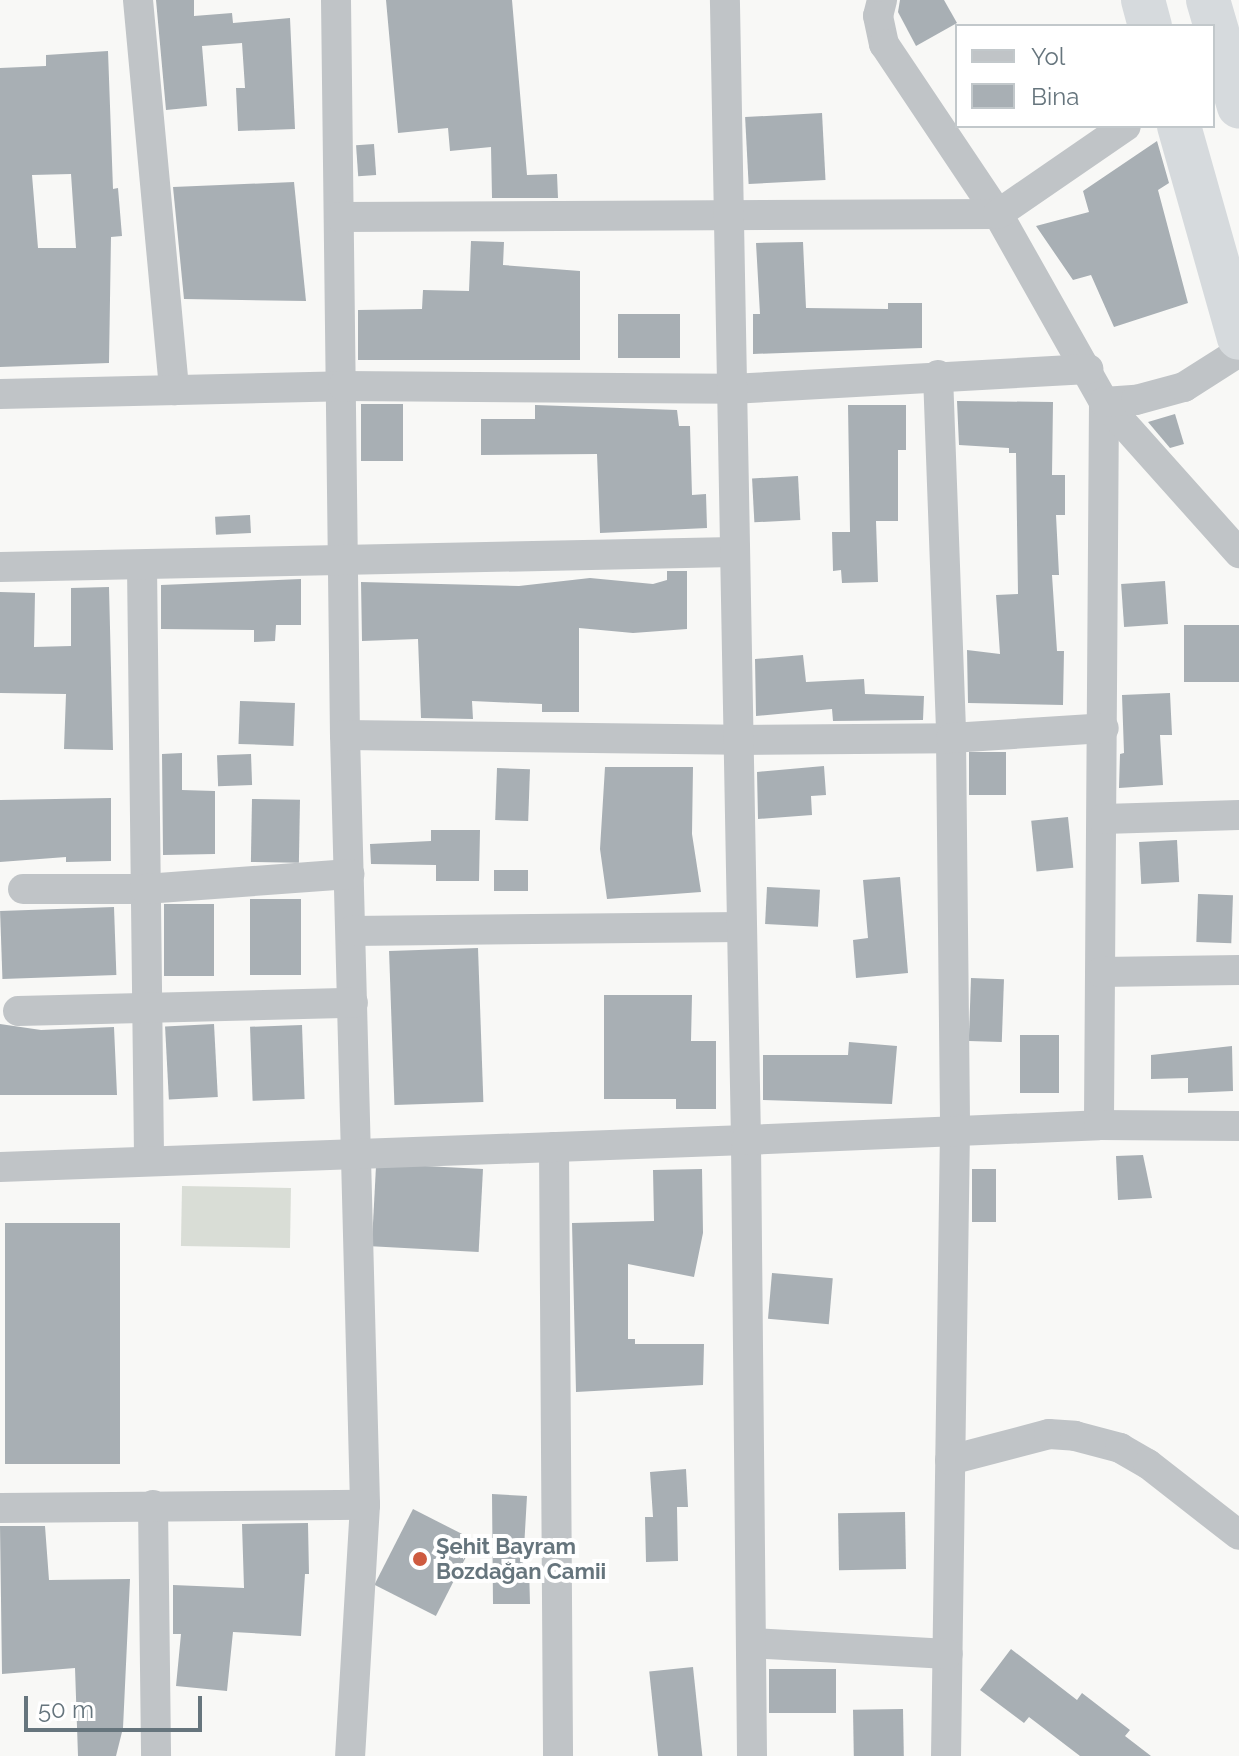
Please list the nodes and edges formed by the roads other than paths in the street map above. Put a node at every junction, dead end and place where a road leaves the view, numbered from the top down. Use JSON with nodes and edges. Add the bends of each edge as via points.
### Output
{"nodes":[{"id":1,"x":138,"y":0,"type":"edge"},
{"id":2,"x":336,"y":0,"type":"edge"},
{"id":3,"x":725,"y":0,"type":"edge"},
{"id":4,"x":882,"y":0,"type":"edge"},
{"id":5,"x":1143,"y":0,"type":"edge"},
{"id":6,"x":1208,"y":0,"type":"edge"},
{"id":7,"x":1149,"y":24,"type":"edge"},
{"id":8,"x":1215,"y":24,"type":"edge"},
{"id":9,"x":1215,"y":24,"type":"edge"},
{"id":10,"x":1239,"y":107,"type":"edge"},
{"id":11,"x":1123,"y":128,"type":"edge"},
{"id":12,"x":1180,"y":128,"type":"edge"},
{"id":13,"x":998,"y":214,"type":"junction"},
{"id":14,"x":340,"y":217,"type":"junction"},
{"id":15,"x":728,"y":217,"type":"junction"},
{"id":16,"x":1239,"y":338,"type":"edge"},
{"id":17,"x":1239,"y":352,"type":"edge"},
{"id":18,"x":1088,"y":369,"type":"junction"},
{"id":19,"x":938,"y":375,"type":"junction"},
{"id":20,"x":343,"y":386,"type":"junction"},
{"id":21,"x":731,"y":389,"type":"junction"},
{"id":22,"x":174,"y":390,"type":"junction"},
{"id":23,"x":0,"y":394,"type":"edge"},
{"id":24,"x":1104,"y":402,"type":"junction"},
{"id":25,"x":734,"y":552,"type":"junction"},
{"id":26,"x":1239,"y":553,"type":"edge"},
{"id":27,"x":346,"y":562,"type":"junction"},
{"id":28,"x":142,"y":566,"type":"junction"},
{"id":29,"x":0,"y":567,"type":"edge"},
{"id":30,"x":1104,"y":728,"type":"junction"},
{"id":31,"x":345,"y":735,"type":"junction"},
{"id":32,"x":951,"y":738,"type":"junction"},
{"id":33,"x":738,"y":740,"type":"junction"},
{"id":34,"x":1239,"y":815,"type":"edge"},
{"id":35,"x":1103,"y":819,"type":"junction"},
{"id":36,"x":349,"y":874,"type":"junction"},
{"id":37,"x":23,"y":889,"type":"dead end"},
{"id":38,"x":145,"y":889,"type":"junction"},
{"id":39,"x":742,"y":927,"type":"junction"},
{"id":40,"x":351,"y":931,"type":"junction"},
{"id":41,"x":1239,"y":970,"type":"edge"},
{"id":42,"x":1101,"y":972,"type":"junction"},
{"id":43,"x":353,"y":1003,"type":"junction"},
{"id":44,"x":147,"y":1006,"type":"junction"},
{"id":45,"x":18,"y":1011,"type":"dead end"},
{"id":46,"x":1099,"y":1125,"type":"junction"},
{"id":47,"x":1239,"y":1126,"type":"edge"},
{"id":48,"x":955,"y":1129,"type":"junction"},
{"id":49,"x":746,"y":1140,"type":"junction"},
{"id":50,"x":554,"y":1147,"type":"junction"},
{"id":51,"x":358,"y":1154,"type":"junction"},
{"id":52,"x":149,"y":1159,"type":"junction"},
{"id":53,"x":0,"y":1167,"type":"edge"},
{"id":54,"x":950,"y":1460,"type":"junction"},
{"id":55,"x":153,"y":1505,"type":"junction"},
{"id":56,"x":365,"y":1505,"type":"junction"},
{"id":57,"x":0,"y":1508,"type":"edge"},
{"id":58,"x":1239,"y":1535,"type":"edge"},
{"id":59,"x":751,"y":1643,"type":"junction"},
{"id":60,"x":948,"y":1654,"type":"junction"},
{"id":61,"x":156,"y":1756,"type":"edge"},
{"id":62,"x":350,"y":1756,"type":"edge"},
{"id":63,"x":558,"y":1756,"type":"edge"},
{"id":64,"x":752,"y":1756,"type":"edge"},
{"id":65,"x":946,"y":1756,"type":"edge"}],
"edges":[{"from":1,"to":22,"type":"street"},
{"from":2,"to":14,"type":"street"},
{"from":3,"to":15,"type":"street"},
{"from":4,"to":13,"type":"street","via":[[878,16],[884,44]]},
{"from":5,"to":7,"type":"highway"},
{"from":6,"to":9,"type":"highway"},
{"from":8,"to":10,"type":"highway"},
{"from":11,"to":13,"type":"street"},
{"from":12,"to":16,"type":"highway"},
{"from":13,"to":15,"type":"street"},
{"from":13,"to":18,"type":"street"},
{"from":14,"to":15,"type":"street"},
{"from":14,"to":20,"type":"street"},
{"from":15,"to":21,"type":"street"},
{"from":17,"to":24,"type":"street","via":[[1184,387]]},
{"from":18,"to":19,"type":"street"},
{"from":18,"to":24,"type":"street"},
{"from":19,"to":21,"type":"street"},
{"from":19,"to":32,"type":"street"},
{"from":20,"to":21,"type":"street"},
{"from":20,"to":22,"type":"street"},
{"from":20,"to":27,"type":"street"},
{"from":21,"to":25,"type":"street"},
{"from":22,"to":23,"type":"street"},
{"from":24,"to":26,"type":"street"},
{"from":24,"to":30,"type":"street"},
{"from":25,"to":27,"type":"street"},
{"from":25,"to":33,"type":"street"},
{"from":27,"to":28,"type":"street"},
{"from":27,"to":31,"type":"street"},
{"from":28,"to":29,"type":"street"},
{"from":28,"to":38,"type":"street"},
{"from":30,"to":32,"type":"street"},
{"from":30,"to":35,"type":"street"},
{"from":31,"to":33,"type":"street"},
{"from":31,"to":36,"type":"street"},
{"from":32,"to":33,"type":"street"},
{"from":32,"to":48,"type":"street"},
{"from":33,"to":39,"type":"street"},
{"from":34,"to":35,"type":"street"},
{"from":35,"to":42,"type":"street"},
{"from":36,"to":38,"type":"street"},
{"from":36,"to":40,"type":"street"},
{"from":37,"to":38,"type":"street"},
{"from":38,"to":44,"type":"street"},
{"from":39,"to":40,"type":"street"},
{"from":39,"to":49,"type":"street"},
{"from":40,"to":43,"type":"street"},
{"from":41,"to":42,"type":"street"},
{"from":42,"to":46,"type":"street"},
{"from":43,"to":44,"type":"street"},
{"from":43,"to":51,"type":"street"},
{"from":44,"to":45,"type":"street"},
{"from":44,"to":52,"type":"street"},
{"from":46,"to":47,"type":"street"},
{"from":46,"to":48,"type":"street"},
{"from":48,"to":49,"type":"street"},
{"from":48,"to":54,"type":"street"},
{"from":49,"to":50,"type":"street"},
{"from":49,"to":59,"type":"street"},
{"from":50,"to":51,"type":"street"},
{"from":50,"to":63,"type":"street"},
{"from":51,"to":52,"type":"street"},
{"from":51,"to":56,"type":"street"},
{"from":52,"to":53,"type":"street"},
{"from":54,"to":58,"type":"street","via":[[1049,1434],[1075,1436],[1120,1448],[1148,1464]]},
{"from":54,"to":60,"type":"street"},
{"from":55,"to":56,"type":"street"},
{"from":55,"to":57,"type":"street"},
{"from":55,"to":61,"type":"street"},
{"from":56,"to":62,"type":"street"},
{"from":59,"to":60,"type":"street"},
{"from":59,"to":64,"type":"street"},
{"from":60,"to":65,"type":"street"}]}
